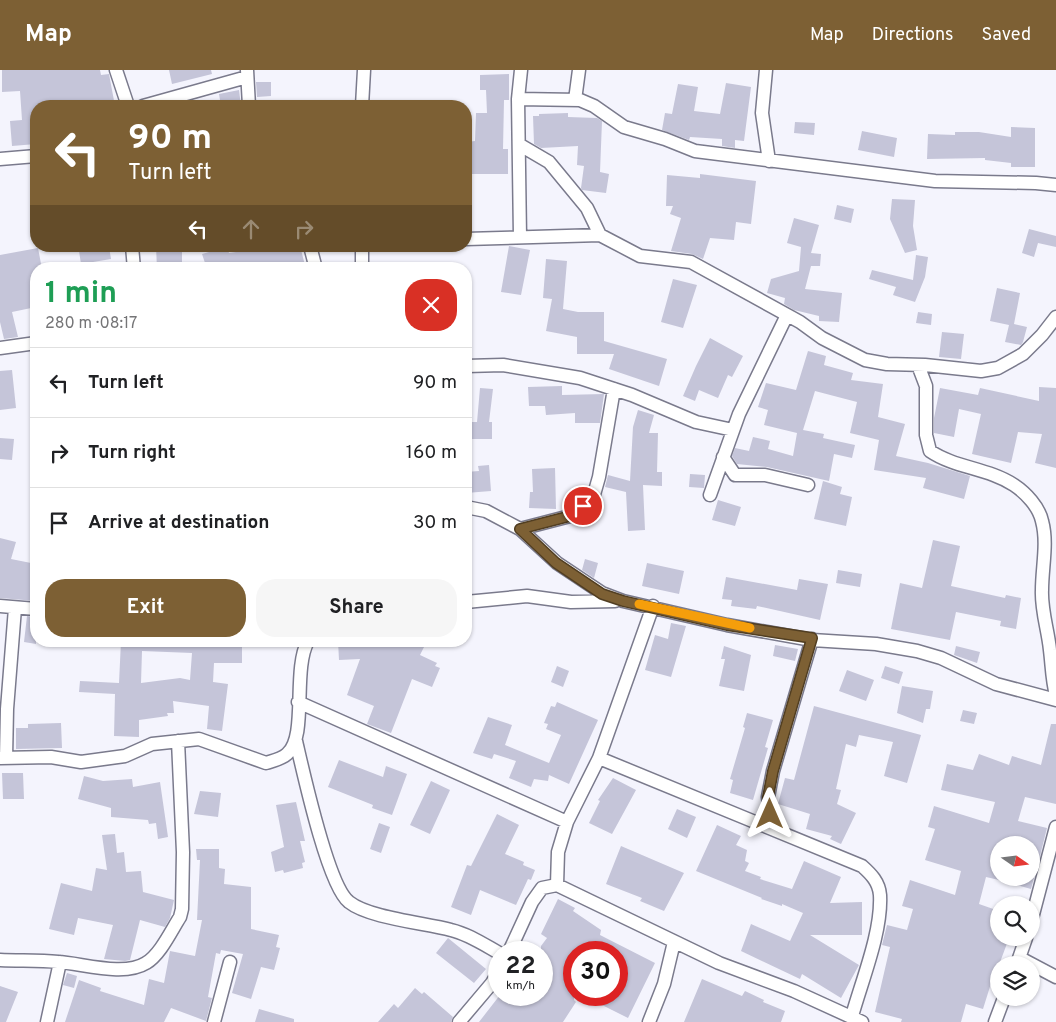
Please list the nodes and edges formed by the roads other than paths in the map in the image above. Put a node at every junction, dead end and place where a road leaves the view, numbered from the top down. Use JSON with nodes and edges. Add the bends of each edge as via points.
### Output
{"nodes":[{"id":1,"x":116,"y":70,"type":"edge"},
{"id":2,"x":364,"y":70,"type":"edge"},
{"id":3,"x":521,"y":70,"type":"edge"},
{"id":4,"x":579,"y":70,"type":"edge"},
{"id":5,"x":762,"y":71,"type":"edge"},
{"id":6,"x":247,"y":74,"type":"edge"},
{"id":7,"x":518,"y":99,"type":"junction"},
{"id":8,"x":126,"y":100,"type":"edge"},
{"id":9,"x":162,"y":100,"type":"edge"},
{"id":10,"x":249,"y":100,"type":"edge"},
{"id":11,"x":362,"y":100,"type":"edge"},
{"id":12,"x":575,"y":100,"type":"junction"},
{"id":13,"x":520,"y":145,"type":"junction"},
{"id":14,"x":30,"y":156,"type":"edge"},
{"id":15,"x":0,"y":158,"type":"edge"},
{"id":16,"x":769,"y":161,"type":"junction"},
{"id":17,"x":1056,"y":185,"type":"edge"},
{"id":18,"x":600,"y":235,"type":"junction"},
{"id":19,"x":520,"y":237,"type":"junction"},
{"id":20,"x":472,"y":239,"type":"edge"},
{"id":21,"x":787,"y":314,"type":"junction"},
{"id":22,"x":1056,"y":317,"type":"edge"},
{"id":23,"x":30,"y":344,"type":"edge"},
{"id":24,"x":0,"y":348,"type":"edge"},
{"id":25,"x":918,"y":365,"type":"junction"},
{"id":26,"x":472,"y":366,"type":"edge"},
{"id":27,"x":614,"y":389,"type":"junction"},
{"id":28,"x":733,"y":430,"type":"junction"},
{"id":29,"x":724,"y":465,"type":"junction"},
{"id":30,"x":808,"y":485,"type":"dead end"},
{"id":31,"x":710,"y":495,"type":"dead end"},
{"id":32,"x":472,"y":508,"type":"edge"},
{"id":33,"x":520,"y":529,"type":"junction"},
{"id":34,"x":472,"y":601,"type":"edge"},
{"id":35,"x":623,"y":601,"type":"junction"},
{"id":36,"x":0,"y":606,"type":"edge"},
{"id":37,"x":653,"y":606,"type":"junction"},
{"id":38,"x":15,"y":608,"type":"junction"},
{"id":39,"x":30,"y":609,"type":"edge"},
{"id":40,"x":812,"y":638,"type":"junction"},
{"id":41,"x":305,"y":647,"type":"edge"},
{"id":42,"x":1056,"y":695,"type":"edge"},
{"id":43,"x":1056,"y":700,"type":"edge"},
{"id":44,"x":298,"y":702,"type":"junction"},
{"id":45,"x":178,"y":741,"type":"junction"},
{"id":46,"x":296,"y":741,"type":"junction"},
{"id":47,"x":3,"y":758,"type":"edge"},
{"id":48,"x":599,"y":758,"type":"junction"},
{"id":49,"x":567,"y":822,"type":"junction"},
{"id":50,"x":1056,"y":827,"type":"edge"},
{"id":51,"x":778,"y":830,"type":"junction"},
{"id":52,"x":557,"y":885,"type":"junction"},
{"id":53,"x":1038,"y":896,"type":"edge"},
{"id":54,"x":514,"y":941,"type":"edge"},
{"id":55,"x":674,"y":942,"type":"junction"},
{"id":56,"x":488,"y":947,"type":"edge"},
{"id":57,"x":0,"y":960,"type":"edge"},
{"id":58,"x":60,"y":962,"type":"junction"},
{"id":59,"x":230,"y":962,"type":"dead end"},
{"id":60,"x":1040,"y":970,"type":"edge"},
{"id":61,"x":1056,"y":977,"type":"edge"},
{"id":62,"x":488,"y":988,"type":"edge"},
{"id":63,"x":1001,"y":1006,"type":"edge"},
{"id":64,"x":857,"y":1019,"type":"edge"},
{"id":65,"x":47,"y":1022,"type":"edge"},
{"id":66,"x":214,"y":1022,"type":"edge"},
{"id":67,"x":459,"y":1022,"type":"edge"},
{"id":68,"x":649,"y":1022,"type":"edge"},
{"id":69,"x":995,"y":1022,"type":"edge"}],
"edges":[{"from":1,"to":8,"type":"street"},
{"from":2,"to":11,"type":"street"},
{"from":3,"to":7,"type":"street"},
{"from":4,"to":12,"type":"street"},
{"from":5,"to":16,"type":"street","via":[[762,113]]},
{"from":6,"to":9,"type":"street"},
{"from":6,"to":10,"type":"street"},
{"from":7,"to":12,"type":"street"},
{"from":7,"to":13,"type":"street"},
{"from":12,"to":16,"type":"street","via":[[594,106],[624,127],[665,138],[695,151]]},
{"from":13,"to":18,"type":"street","via":[[549,162],[587,208]]},
{"from":13,"to":19,"type":"street"},
{"from":14,"to":15,"type":"street"},
{"from":16,"to":17,"type":"street","via":[[935,181]]},
{"from":18,"to":19,"type":"street"},
{"from":18,"to":21,"type":"street","via":[[640,256],[691,262]]},
{"from":19,"to":20,"type":"street"},
{"from":21,"to":25,"type":"street","via":[[822,338],[865,360]]},
{"from":21,"to":28,"type":"street"},
{"from":22,"to":25,"type":"street","via":[[1023,354],[998,368],[981,371]]},
{"from":23,"to":24,"type":"street"},
{"from":25,"to":42,"type":"street","via":[[926,386],[926,435],[930,451],[939,457],[991,473],[1015,486],[1037,508],[1042,521],[1042,591],[1051,677]]},
{"from":26,"to":27,"type":"street","via":[[503,365],[548,372]]},
{"from":27,"to":28,"type":"street","via":[[696,422]]},
{"from":27,"to":33,"type":"street","via":[[593,498],[574,515]]},
{"from":28,"to":29,"type":"street"},
{"from":29,"to":30,"type":"street","via":[[742,477],[765,475]]},
{"from":29,"to":31,"type":"street"},
{"from":32,"to":33,"type":"street","via":[[486,511]]},
{"from":33,"to":35,"type":"street","via":[[556,563],[602,594]]},
{"from":34,"to":35,"type":"street","via":[[527,596],[572,602]]},
{"from":35,"to":37,"type":"street"},
{"from":36,"to":38,"type":"street"},
{"from":37,"to":40,"type":"street","via":[[727,625]]},
{"from":37,"to":48,"type":"street"},
{"from":38,"to":39,"type":"street"},
{"from":38,"to":47,"type":"street"},
{"from":40,"to":43,"type":"street","via":[[917,651],[941,658],[996,684]]},
{"from":40,"to":51,"type":"street","via":[[768,797],[770,814]]},
{"from":41,"to":44,"type":"street"},
{"from":44,"to":46,"type":"street"},
{"from":44,"to":49,"type":"street"},
{"from":45,"to":46,"type":"street","via":[[199,739],[266,764],[287,754]]},
{"from":45,"to":47,"type":"street","via":[[152,744],[125,756],[81,762],[51,757]]},
{"from":45,"to":58,"type":"street","via":[[183,852],[180,916],[153,957],[141,966],[93,968]]},
{"from":46,"to":56,"type":"street","via":[[325,852],[345,899],[374,913],[465,934]]},
{"from":48,"to":49,"type":"street"},
{"from":48,"to":51,"type":"street"},
{"from":49,"to":52,"type":"street","via":[[558,852]]},
{"from":50,"to":53,"type":"street"},
{"from":51,"to":64,"type":"street","via":[[862,866],[873,875],[880,893],[877,929]]},
{"from":52,"to":54,"type":"street","via":[[542,888]]},
{"from":52,"to":55,"type":"street"},
{"from":55,"to":64,"type":"street"},
{"from":55,"to":68,"type":"street","via":[[664,984]]},
{"from":57,"to":58,"type":"street"},
{"from":58,"to":65,"type":"street"},
{"from":59,"to":66,"type":"street"},
{"from":60,"to":61,"type":"street"},
{"from":62,"to":67,"type":"street"},
{"from":63,"to":69,"type":"street"}]}
